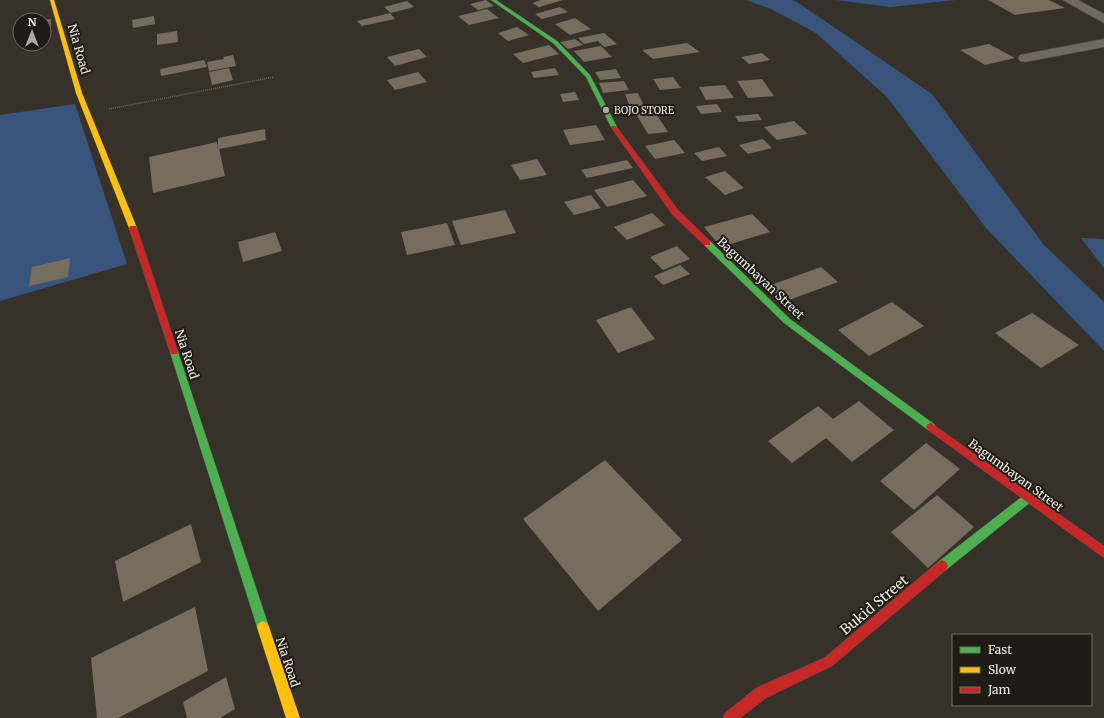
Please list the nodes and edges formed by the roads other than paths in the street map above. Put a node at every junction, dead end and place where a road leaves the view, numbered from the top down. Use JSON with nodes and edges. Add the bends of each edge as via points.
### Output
{"nodes":[{"id":1,"x":52,"y":0,"type":"edge"},
{"id":2,"x":493,"y":0,"type":"edge"},
{"id":3,"x":1069,"y":0,"type":"edge"},
{"id":4,"x":1104,"y":19,"type":"edge"},
{"id":5,"x":1104,"y":43,"type":"edge"},
{"id":6,"x":1025,"y":58,"type":"dead end"},
{"id":7,"x":1028,"y":498,"type":"junction"},
{"id":8,"x":1104,"y":553,"type":"edge"},
{"id":9,"x":293,"y":718,"type":"edge"},
{"id":10,"x":730,"y":718,"type":"edge"}],
"edges":[{"from":1,"to":9,"type":"street","name":"Nia Road","via":[[79,93],[132,225]]},
{"from":2,"to":7,"type":"street","name":"Bagumbayan Street","via":[[556,42],[588,76],[618,135],[675,212],[787,320]]},
{"from":3,"to":4,"type":"street"},
{"from":5,"to":6,"type":"street"},
{"from":7,"to":8,"type":"street","name":"Bagumbayan Street"},
{"from":7,"to":10,"type":"street","name":"Bukid Street","via":[[916,587],[828,662],[762,693]]}]}
